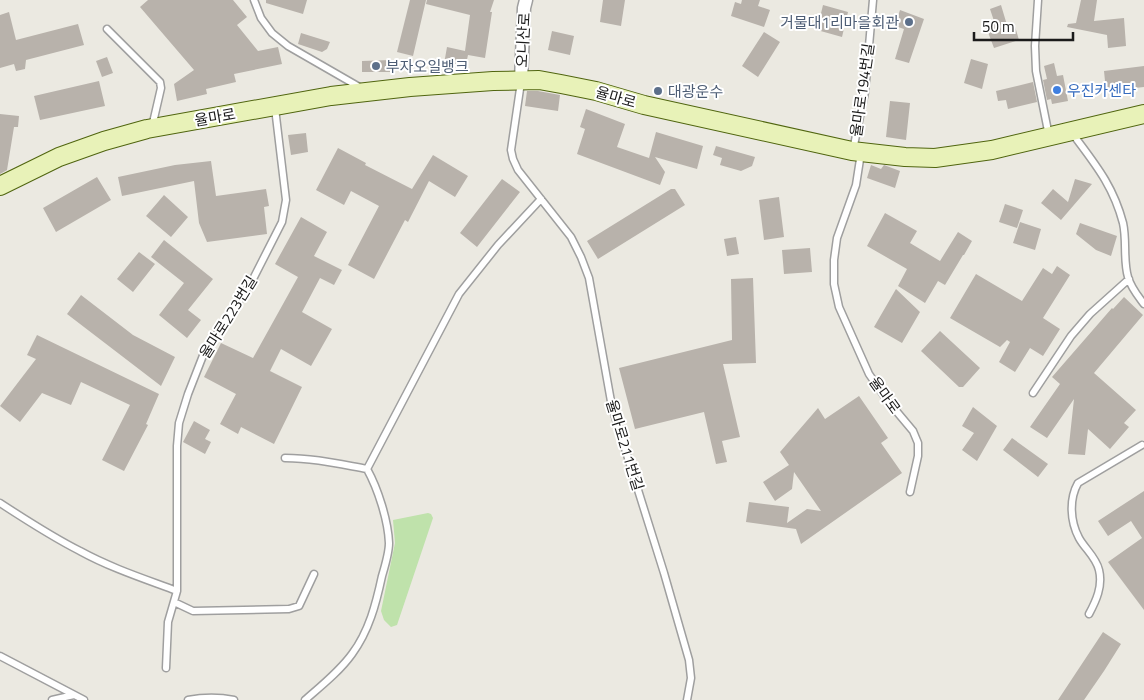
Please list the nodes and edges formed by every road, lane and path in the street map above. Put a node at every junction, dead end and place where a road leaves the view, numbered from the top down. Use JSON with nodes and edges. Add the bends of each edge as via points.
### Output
{"nodes":[{"id":1,"x":254,"y":0,"type":"edge"},
{"id":2,"x":526,"y":0,"type":"edge"},
{"id":3,"x":873,"y":0,"type":"edge"},
{"id":4,"x":1038,"y":0,"type":"edge"},
{"id":5,"x":107,"y":29,"type":"dead end"},
{"id":6,"x":521,"y":80,"type":"junction"},
{"id":7,"x":366,"y":92,"type":"junction"},
{"id":8,"x":275,"y":106,"type":"junction"},
{"id":9,"x":1144,"y":114,"type":"edge"},
{"id":10,"x":152,"y":128,"type":"junction"},
{"id":11,"x":1071,"y":132,"type":"junction"},
{"id":12,"x":1049,"y":137,"type":"junction"},
{"id":13,"x":857,"y":152,"type":"junction"},
{"id":14,"x":0,"y":186,"type":"edge"},
{"id":15,"x":541,"y":199,"type":"junction"},
{"id":16,"x":1129,"y":279,"type":"junction"},
{"id":17,"x":1144,"y":304,"type":"edge"},
{"id":18,"x":1033,"y":393,"type":"dead end"},
{"id":19,"x":1143,"y":446,"type":"edge"},
{"id":20,"x":285,"y":458,"type":"dead end"},
{"id":21,"x":367,"y":469,"type":"junction"},
{"id":22,"x":910,"y":492,"type":"dead end"},
{"id":23,"x":0,"y":503,"type":"edge"},
{"id":24,"x":314,"y":574,"type":"dead end"},
{"id":25,"x":177,"y":591,"type":"junction"},
{"id":26,"x":174,"y":602,"type":"junction"},
{"id":27,"x":1089,"y":614,"type":"dead end"},
{"id":28,"x":0,"y":656,"type":"edge"},
{"id":29,"x":166,"y":668,"type":"dead end"},
{"id":30,"x":74,"y":695,"type":"junction"},
{"id":31,"x":52,"y":700,"type":"edge"},
{"id":32,"x":84,"y":700,"type":"edge"},
{"id":33,"x":188,"y":700,"type":"edge"},
{"id":34,"x":234,"y":700,"type":"edge"},
{"id":35,"x":306,"y":700,"type":"edge"},
{"id":36,"x":687,"y":700,"type":"edge"}],
"edges":[{"from":1,"to":7,"type":"lane","via":[[272,33],[288,46]]},
{"from":2,"to":6,"type":"street","name":"오니산로"},
{"from":3,"to":13,"type":"lane","name":"율마로194번길"},
{"from":4,"to":12,"type":"lane","via":[[1036,71]]},
{"from":5,"to":10,"type":"lane","via":[[160,82]]},
{"from":6,"to":7,"type":"street","name":"율마로"},
{"from":6,"to":13,"type":"street","name":"율마로","via":[[539,80],[596,91],[644,105]]},
{"from":6,"to":15,"type":"lane","name":"율마로211번길","via":[[511,150],[518,170]]},
{"from":7,"to":8,"type":"street","name":"율마로"},
{"from":8,"to":10,"type":"street","name":"율마로"},
{"from":8,"to":25,"type":"lane","name":"율마로223번길","via":[[286,200],[282,222],[251,283],[204,353],[179,423]]},
{"from":9,"to":11,"type":"street","name":"율마로"},
{"from":10,"to":14,"type":"street","name":"율마로","via":[[68,154]]},
{"from":11,"to":12,"type":"street","name":"율마로"},
{"from":11,"to":16,"type":"lane","via":[[1106,178],[1116,200],[1124,226]]},
{"from":12,"to":13,"type":"street","name":"율마로","via":[[935,158]]},
{"from":13,"to":22,"type":"lane","name":"율마로","via":[[856,185],[836,238],[834,284],[839,307],[869,374],[913,431],[918,443]]},
{"from":15,"to":21,"type":"lane","via":[[459,294]]},
{"from":15,"to":36,"type":"lane","name":"율마로211번길","via":[[571,237],[589,278],[612,408],[688,660],[691,678]]},
{"from":16,"to":17,"type":"lane"},
{"from":16,"to":18,"type":"lane","via":[[1070,336]]},
{"from":19,"to":27,"type":"lane","via":[[1078,482],[1074,490],[1072,518],[1079,538],[1100,571],[1097,598]]},
{"from":20,"to":21,"type":"lane","via":[[325,460]]},
{"from":21,"to":35,"type":"lane","via":[[386,523],[389,543],[371,620],[345,663]]},
{"from":23,"to":25,"type":"lane","via":[[82,552]]},
{"from":24,"to":26,"type":"lane","via":[[299,606],[289,609],[193,611]]},
{"from":25,"to":26,"type":"lane","name":"율마로223번길"},
{"from":26,"to":29,"type":"lane","name":"율마로223번길","via":[[168,622]]},
{"from":28,"to":30,"type":"lane"},
{"from":30,"to":31,"type":"lane"},
{"from":30,"to":32,"type":"lane"},
{"from":33,"to":34,"type":"lane"}]}
